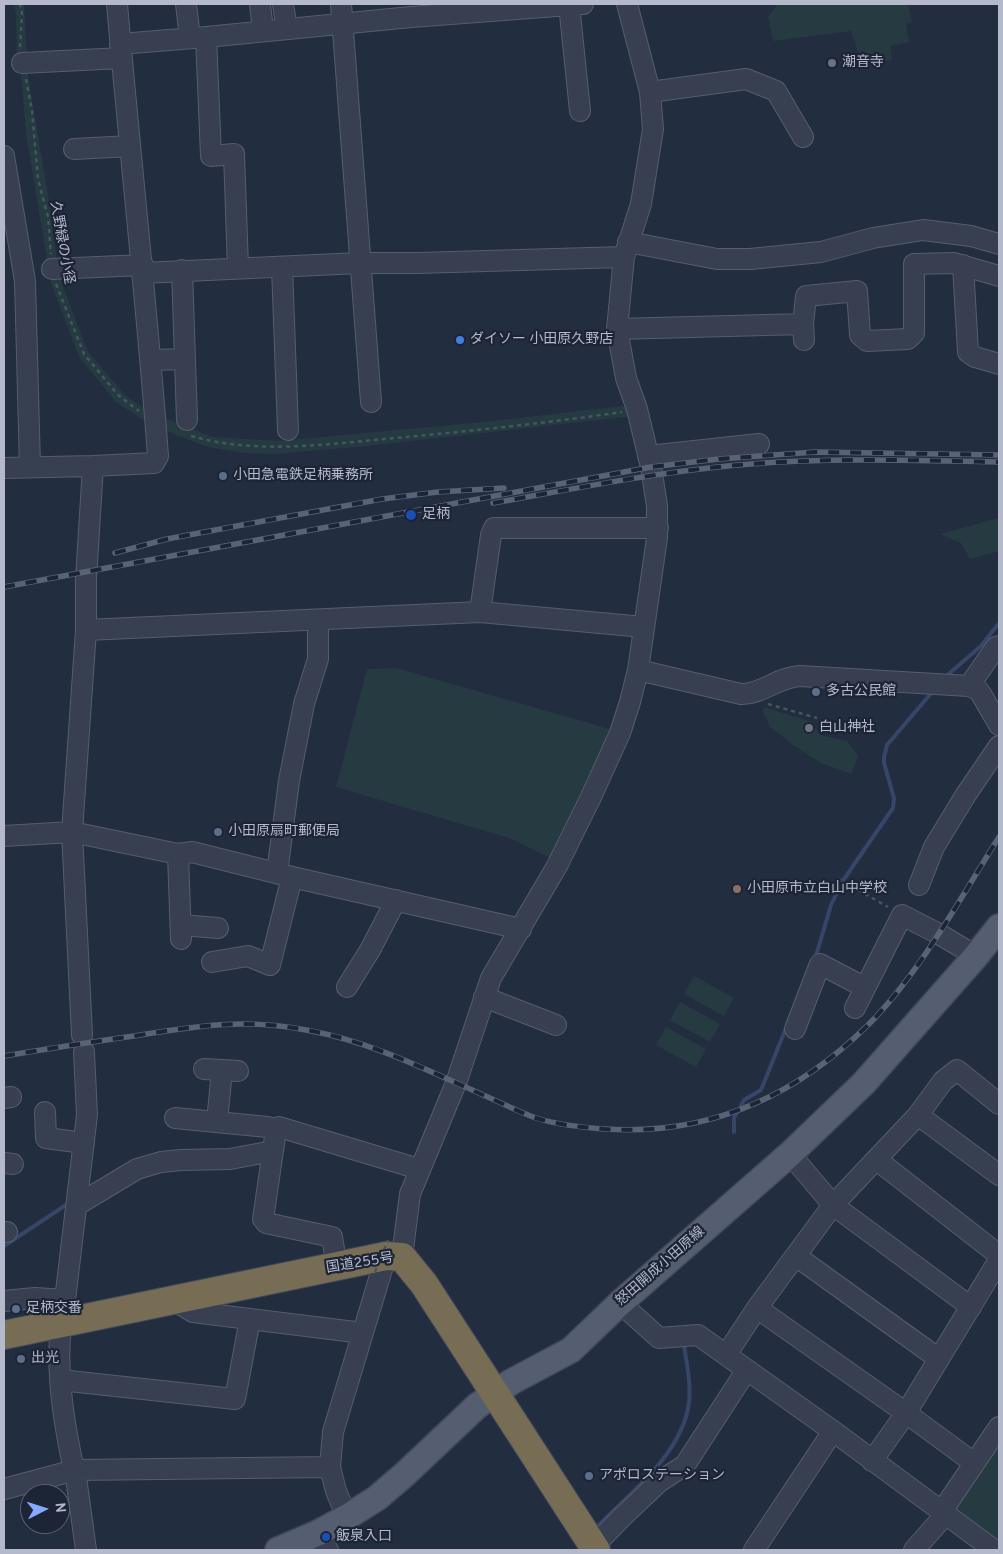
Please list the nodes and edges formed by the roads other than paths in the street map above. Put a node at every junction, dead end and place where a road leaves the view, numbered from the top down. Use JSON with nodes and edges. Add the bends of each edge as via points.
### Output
{"nodes":[{"id":1,"x":117,"y":4,"type":"edge"},
{"id":2,"x":186,"y":4,"type":"edge"},
{"id":3,"x":260,"y":4,"type":"edge"},
{"id":4,"x":283,"y":4,"type":"edge"},
{"id":5,"x":341,"y":4,"type":"edge"},
{"id":6,"x":574,"y":4,"type":"edge"},
{"id":7,"x":627,"y":4,"type":"edge"},
{"id":8,"x":410,"y":10,"type":"edge"},
{"id":9,"x":435,"y":10,"type":"edge"},
{"id":10,"x":343,"y":24,"type":"junction"},
{"id":11,"x":286,"y":28,"type":"junction"},
{"id":12,"x":263,"y":31,"type":"junction"},
{"id":13,"x":198,"y":38,"type":"junction"},
{"id":14,"x":121,"y":51,"type":"junction"},
{"id":15,"x":22,"y":63,"type":"road end"},
{"id":16,"x":650,"y":92,"type":"junction"},
{"id":17,"x":580,"y":111,"type":"dead end"},
{"id":18,"x":803,"y":137,"type":"dead end"},
{"id":19,"x":130,"y":146,"type":"junction"},
{"id":20,"x":74,"y":149,"type":"dead end"},
{"id":21,"x":4,"y":156,"type":"edge"},
{"id":22,"x":911,"y":232,"type":"junction"},
{"id":23,"x":999,"y":244,"type":"edge"},
{"id":24,"x":626,"y":250,"type":"junction"},
{"id":25,"x":360,"y":263,"type":"junction"},
{"id":26,"x":914,"y":264,"type":"junction"},
{"id":27,"x":963,"y":265,"type":"junction"},
{"id":28,"x":282,"y":267,"type":"junction"},
{"id":29,"x":238,"y":268,"type":"junction"},
{"id":30,"x":52,"y":269,"type":"road end"},
{"id":31,"x":143,"y":269,"type":"junction"},
{"id":32,"x":182,"y":270,"type":"junction"},
{"id":33,"x":999,"y":276,"type":"edge"},
{"id":34,"x":617,"y":329,"type":"junction"},
{"id":35,"x":185,"y":359,"type":"junction"},
{"id":36,"x":151,"y":360,"type":"junction"},
{"id":37,"x":999,"y":364,"type":"edge"},
{"id":38,"x":371,"y":402,"type":"dead end"},
{"id":39,"x":185,"y":426,"type":"road end"},
{"id":40,"x":288,"y":430,"type":"dead end"},
{"id":41,"x":759,"y":444,"type":"dead end"},
{"id":42,"x":648,"y":456,"type":"junction"},
{"id":43,"x":92,"y":466,"type":"junction"},
{"id":44,"x":30,"y":467,"type":"junction"},
{"id":45,"x":4,"y":468,"type":"edge"},
{"id":46,"x":658,"y":528,"type":"junction"},
{"id":47,"x":480,"y":612,"type":"junction"},
{"id":48,"x":318,"y":620,"type":"junction"},
{"id":49,"x":644,"y":627,"type":"junction"},
{"id":50,"x":86,"y":630,"type":"junction"},
{"id":51,"x":999,"y":646,"type":"edge"},
{"id":52,"x":638,"y":670,"type":"junction"},
{"id":53,"x":969,"y":686,"type":"junction"},
{"id":54,"x":994,"y":706,"type":"edge"},
{"id":55,"x":999,"y":725,"type":"edge"},
{"id":56,"x":999,"y":746,"type":"edge"},
{"id":57,"x":72,"y":832,"type":"junction"},
{"id":58,"x":4,"y":836,"type":"edge"},
{"id":59,"x":178,"y":854,"type":"junction"},
{"id":60,"x":284,"y":875,"type":"junction"},
{"id":61,"x":919,"y":886,"type":"dead end"},
{"id":62,"x":396,"y":900,"type":"junction"},
{"id":63,"x":218,"y":928,"type":"dead end"},
{"id":64,"x":521,"y":929,"type":"junction"},
{"id":65,"x":997,"y":936,"type":"edge"},
{"id":66,"x":976,"y":956,"type":"junction"},
{"id":67,"x":212,"y":962,"type":"dead end"},
{"id":68,"x":347,"y":987,"type":"dead end"},
{"id":69,"x":864,"y":987,"type":"junction"},
{"id":70,"x":484,"y":997,"type":"junction"},
{"id":71,"x":855,"y":1008,"type":"dead end"},
{"id":72,"x":556,"y":1025,"type":"dead end"},
{"id":73,"x":795,"y":1028,"type":"dead end"},
{"id":74,"x":222,"y":1070,"type":"dead end"},
{"id":75,"x":999,"y":1104,"type":"edge"},
{"id":76,"x":45,"y":1112,"type":"dead end"},
{"id":77,"x":918,"y":1115,"type":"junction"},
{"id":78,"x":175,"y":1118,"type":"dead end"},
{"id":79,"x":217,"y":1122,"type":"junction"},
{"id":80,"x":276,"y":1130,"type":"junction"},
{"id":81,"x":84,"y":1143,"type":"junction"},
{"id":82,"x":273,"y":1151,"type":"junction"},
{"id":83,"x":790,"y":1154,"type":"junction"},
{"id":84,"x":876,"y":1160,"type":"junction"},
{"id":85,"x":419,"y":1170,"type":"junction"},
{"id":86,"x":999,"y":1175,"type":"edge"},
{"id":87,"x":77,"y":1205,"type":"junction"},
{"id":88,"x":833,"y":1205,"type":"junction"},
{"id":89,"x":999,"y":1255,"type":"edge"},
{"id":90,"x":388,"y":1256,"type":"junction"},
{"id":91,"x":796,"y":1256,"type":"junction"},
{"id":92,"x":999,"y":1260,"type":"edge"},
{"id":93,"x":337,"y":1266,"type":"junction"},
{"id":94,"x":173,"y":1300,"type":"junction"},
{"id":95,"x":4,"y":1301,"type":"edge"},
{"id":96,"x":620,"y":1303,"type":"junction"},
{"id":97,"x":971,"y":1307,"type":"junction"},
{"id":98,"x":757,"y":1308,"type":"junction"},
{"id":99,"x":62,"y":1312,"type":"junction"},
{"id":100,"x":250,"y":1319,"type":"junction"},
{"id":101,"x":363,"y":1333,"type":"junction"},
{"id":102,"x":4,"y":1335,"type":"edge"},
{"id":103,"x":726,"y":1355,"type":"junction"},
{"id":104,"x":938,"y":1359,"type":"junction"},
{"id":105,"x":746,"y":1370,"type":"junction"},
{"id":106,"x":60,"y":1380,"type":"junction"},
{"id":107,"x":495,"y":1393,"type":"junction"},
{"id":108,"x":906,"y":1413,"type":"junction"},
{"id":109,"x":999,"y":1427,"type":"edge"},
{"id":110,"x":833,"y":1431,"type":"junction"},
{"id":111,"x":872,"y":1461,"type":"junction"},
{"id":112,"x":974,"y":1462,"type":"junction"},
{"id":113,"x":330,"y":1467,"type":"junction"},
{"id":114,"x":74,"y":1470,"type":"junction"},
{"id":115,"x":4,"y":1489,"type":"edge"},
{"id":116,"x":944,"y":1513,"type":"junction"},
{"id":117,"x":348,"y":1517,"type":"junction"},
{"id":118,"x":323,"y":1541,"type":"edge"},
{"id":119,"x":595,"y":1548,"type":"edge"},
{"id":120,"x":983,"y":1548,"type":"edge"},
{"id":121,"x":86,"y":1550,"type":"edge"},
{"id":122,"x":278,"y":1550,"type":"edge"},
{"id":123,"x":754,"y":1550,"type":"edge"},
{"id":124,"x":914,"y":1550,"type":"edge"}],
"edges":[{"from":1,"to":14,"type":"street"},
{"from":2,"to":13,"type":"street"},
{"from":3,"to":12,"type":"street"},
{"from":4,"to":11,"type":"street"},
{"from":5,"to":10,"type":"street"},
{"from":6,"to":9,"type":"street"},
{"from":6,"to":17,"type":"street"},
{"from":7,"to":16,"type":"street"},
{"from":8,"to":9,"type":"street"},
{"from":8,"to":10,"type":"street"},
{"from":10,"to":11,"type":"street"},
{"from":10,"to":25,"type":"street"},
{"from":11,"to":12,"type":"street"},
{"from":12,"to":13,"type":"street"},
{"from":13,"to":14,"type":"street"},
{"from":13,"to":29,"type":"street","via":[[211,156],[234,154]]},
{"from":14,"to":15,"type":"street"},
{"from":14,"to":19,"type":"street"},
{"from":16,"to":18,"type":"street","via":[[746,79],[776,91]]},
{"from":16,"to":24,"type":"street","via":[[653,128],[649,163],[641,204]]},
{"from":19,"to":20,"type":"street"},
{"from":19,"to":31,"type":"street"},
{"from":21,"to":44,"type":"street","via":[[26,281]]},
{"from":22,"to":23,"type":"street","via":[[923,230],[971,236]]},
{"from":22,"to":24,"type":"street","via":[[822,252],[750,259]]},
{"from":22,"to":26,"type":"street"},
{"from":24,"to":25,"type":"street","via":[[417,263]]},
{"from":24,"to":34,"type":"street"},
{"from":25,"to":28,"type":"street"},
{"from":25,"to":38,"type":"street"},
{"from":26,"to":27,"type":"street"},
{"from":26,"to":34,"type":"street","via":[[914,333],[908,339],[867,341],[860,335],[857,291],[806,296],[804,332]]},
{"from":27,"to":33,"type":"street"},
{"from":27,"to":37,"type":"street","via":[[968,352]]},
{"from":28,"to":29,"type":"street"},
{"from":28,"to":40,"type":"street"},
{"from":29,"to":32,"type":"street"},
{"from":30,"to":31,"type":"street"},
{"from":31,"to":32,"type":"street"},
{"from":31,"to":36,"type":"street"},
{"from":32,"to":35,"type":"street"},
{"from":34,"to":42,"type":"street","via":[[626,378]]},
{"from":35,"to":36,"type":"street"},
{"from":35,"to":39,"type":"street"},
{"from":36,"to":43,"type":"street","via":[[158,456],[154,463]]},
{"from":41,"to":42,"type":"street"},
{"from":42,"to":46,"type":"street"},
{"from":43,"to":44,"type":"street"},
{"from":43,"to":50,"type":"street"},
{"from":44,"to":45,"type":"street"},
{"from":46,"to":47,"type":"street","via":[[494,528],[490,535]]},
{"from":46,"to":49,"type":"street"},
{"from":47,"to":48,"type":"street"},
{"from":47,"to":49,"type":"street"},
{"from":48,"to":50,"type":"street"},
{"from":48,"to":60,"type":"street","via":[[318,659],[304,704],[289,781]]},
{"from":49,"to":52,"type":"street"},
{"from":50,"to":57,"type":"street"},
{"from":51,"to":53,"type":"street"},
{"from":52,"to":53,"type":"street","via":[[741,694],[792,677]]},
{"from":52,"to":64,"type":"street","via":[[620,733],[592,797]]},
{"from":53,"to":54,"type":"street"},
{"from":54,"to":55,"type":"street"},
{"from":56,"to":61,"type":"street","via":[[934,847]]},
{"from":57,"to":58,"type":"street"},
{"from":57,"to":59,"type":"street"},
{"from":57,"to":81,"type":"street","via":[[87,1115]]},
{"from":59,"to":60,"type":"street","via":[[192,852]]},
{"from":59,"to":63,"type":"street","via":[[181,932]]},
{"from":60,"to":62,"type":"street"},
{"from":60,"to":67,"type":"street","via":[[270,965],[248,956]]},
{"from":62,"to":64,"type":"street"},
{"from":62,"to":68,"type":"street"},
{"from":64,"to":70,"type":"street","via":[[491,978]]},
{"from":65,"to":66,"type":"main road","name":"怒田開成小田原線"},
{"from":66,"to":69,"type":"street","via":[[902,915]]},
{"from":66,"to":83,"type":"main road","name":"怒田開成小田原線","via":[[864,1083]]},
{"from":69,"to":71,"type":"street"},
{"from":69,"to":73,"type":"street","via":[[820,964]]},
{"from":70,"to":72,"type":"street"},
{"from":70,"to":85,"type":"street","via":[[456,1083]]},
{"from":74,"to":79,"type":"street"},
{"from":75,"to":77,"type":"street","via":[[956,1070],[943,1081]]},
{"from":76,"to":81,"type":"street","via":[[46,1138]]},
{"from":77,"to":84,"type":"street"},
{"from":77,"to":86,"type":"street"},
{"from":78,"to":79,"type":"street"},
{"from":79,"to":80,"type":"street"},
{"from":80,"to":82,"type":"street"},
{"from":80,"to":85,"type":"street","via":[[280,1127]]},
{"from":81,"to":87,"type":"street"},
{"from":82,"to":87,"type":"street","via":[[230,1159],[181,1160],[145,1166]]},
{"from":82,"to":93,"type":"street","via":[[263,1219],[266,1223],[332,1237]]},
{"from":83,"to":88,"type":"street"},
{"from":83,"to":96,"type":"main road","name":"怒田開成小田原線"},
{"from":84,"to":88,"type":"street"},
{"from":84,"to":89,"type":"street"},
{"from":85,"to":90,"type":"street"},
{"from":87,"to":99,"type":"street"},
{"from":88,"to":91,"type":"street"},
{"from":88,"to":97,"type":"street"},
{"from":90,"to":93,"type":"highway","name":"国道255号"},
{"from":90,"to":101,"type":"street"},
{"from":90,"to":107,"type":"highway","name":"国道255号","via":[[424,1284]]},
{"from":91,"to":98,"type":"street"},
{"from":91,"to":104,"type":"street"},
{"from":92,"to":97,"type":"street"},
{"from":93,"to":94,"type":"highway","name":"国道255号"},
{"from":94,"to":99,"type":"highway","name":"国道255号"},
{"from":94,"to":100,"type":"street","via":[[193,1312]]},
{"from":95,"to":99,"type":"street","via":[[35,1298]]},
{"from":96,"to":103,"type":"street","via":[[659,1338],[698,1335]]},
{"from":96,"to":107,"type":"main road","name":"怒田開成小田原線","via":[[571,1350]]},
{"from":97,"to":104,"type":"street"},
{"from":98,"to":103,"type":"street"},
{"from":98,"to":108,"type":"street"},
{"from":99,"to":102,"type":"highway","name":"国道255号"},
{"from":99,"to":106,"type":"street"},
{"from":100,"to":101,"type":"street"},
{"from":100,"to":106,"type":"street","via":[[235,1399]]},
{"from":101,"to":113,"type":"street","via":[[333,1432]]},
{"from":103,"to":105,"type":"street"},
{"from":104,"to":108,"type":"street"},
{"from":105,"to":110,"type":"street"},
{"from":105,"to":119,"type":"street","via":[[685,1465],[659,1482]]},
{"from":106,"to":114,"type":"street","via":[[65,1431]]},
{"from":107,"to":117,"type":"main road","name":"怒田開成小田原線","via":[[477,1406],[406,1474]]},
{"from":107,"to":119,"type":"highway","name":"国道255号"},
{"from":108,"to":111,"type":"street"},
{"from":108,"to":112,"type":"street"},
{"from":109,"to":112,"type":"street"},
{"from":110,"to":111,"type":"street"},
{"from":110,"to":123,"type":"street"},
{"from":111,"to":116,"type":"street"},
{"from":112,"to":116,"type":"street"},
{"from":113,"to":114,"type":"street"},
{"from":113,"to":117,"type":"street"},
{"from":114,"to":115,"type":"street"},
{"from":114,"to":121,"type":"street"},
{"from":116,"to":120,"type":"street"},
{"from":116,"to":124,"type":"street"},
{"from":117,"to":118,"type":"main road","name":"怒田開成小田原線"},
{"from":118,"to":122,"type":"main road","name":"怒田開成小田原線"}]}
